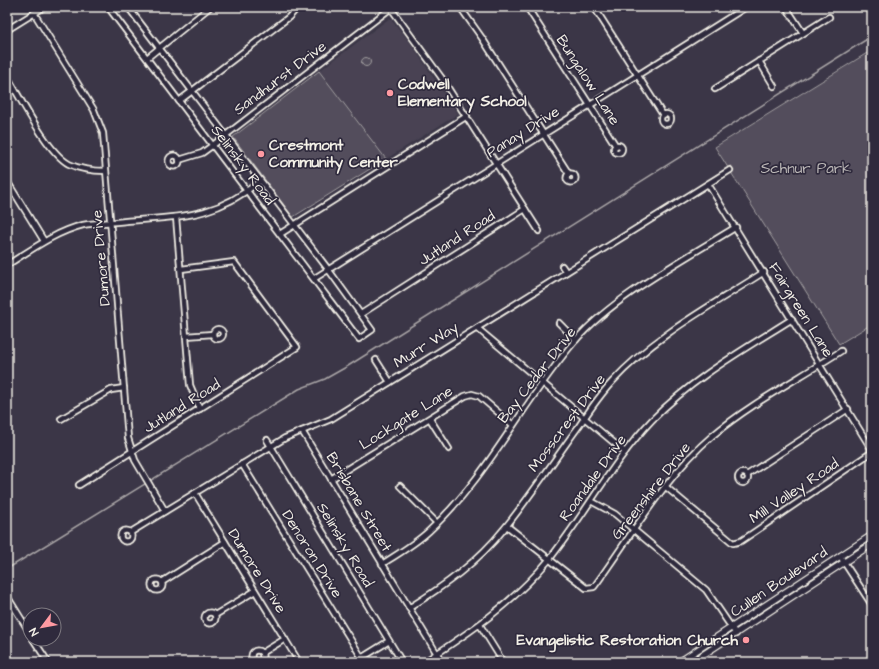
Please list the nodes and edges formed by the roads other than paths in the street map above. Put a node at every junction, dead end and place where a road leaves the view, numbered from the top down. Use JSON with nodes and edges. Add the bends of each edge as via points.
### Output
{"nodes":[{"id":1,"x":44,"y":7,"type":"edge"},
{"id":2,"x":108,"y":7,"type":"edge"},
{"id":3,"x":128,"y":7,"type":"edge"},
{"id":4,"x":210,"y":7,"type":"edge"},
{"id":5,"x":298,"y":7,"type":"edge"},
{"id":6,"x":460,"y":7,"type":"edge"},
{"id":7,"x":527,"y":7,"type":"edge"},
{"id":8,"x":594,"y":7,"type":"edge"},
{"id":9,"x":746,"y":7,"type":"edge"},
{"id":10,"x":786,"y":7,"type":"edge"},
{"id":11,"x":391,"y":8,"type":"edge"},
{"id":12,"x":34,"y":13,"type":"junction"},
{"id":13,"x":829,"y":17,"type":"dead end"},
{"id":14,"x":7,"y":30,"type":"edge"},
{"id":15,"x":803,"y":33,"type":"junction"},
{"id":16,"x":160,"y":47,"type":"junction"},
{"id":17,"x":147,"y":58,"type":"junction"},
{"id":18,"x":759,"y":61,"type":"junction"},
{"id":19,"x":638,"y":75,"type":"junction"},
{"id":20,"x":7,"y":76,"type":"edge"},
{"id":21,"x":774,"y":86,"type":"dead end"},
{"id":22,"x":714,"y":89,"type":"dead end"},
{"id":23,"x":192,"y":90,"type":"junction"},
{"id":24,"x":179,"y":100,"type":"junction"},
{"id":25,"x":590,"y":104,"type":"junction"},
{"id":26,"x":663,"y":115,"type":"dead end"},
{"id":27,"x":467,"y":116,"type":"junction"},
{"id":28,"x":543,"y":134,"type":"junction"},
{"id":29,"x":226,"y":135,"type":"junction"},
{"id":30,"x":213,"y":145,"type":"junction"},
{"id":31,"x":616,"y":146,"type":"dead end"},
{"id":32,"x":179,"y":160,"type":"dead end"},
{"id":33,"x":496,"y":163,"type":"junction"},
{"id":34,"x":730,"y":170,"type":"dead end"},
{"id":35,"x":106,"y":171,"type":"junction"},
{"id":36,"x":569,"y":174,"type":"dead end"},
{"id":37,"x":7,"y":181,"type":"edge"},
{"id":38,"x":260,"y":181,"type":"junction"},
{"id":39,"x":708,"y":184,"type":"junction"},
{"id":40,"x":247,"y":191,"type":"junction"},
{"id":41,"x":525,"y":209,"type":"junction"},
{"id":42,"x":176,"y":217,"type":"junction"},
{"id":43,"x":110,"y":222,"type":"junction"},
{"id":44,"x":294,"y":225,"type":"junction"},
{"id":45,"x":736,"y":227,"type":"junction"},
{"id":46,"x":539,"y":231,"type":"dead end"},
{"id":47,"x":280,"y":234,"type":"junction"},
{"id":48,"x":44,"y":241,"type":"junction"},
{"id":49,"x":7,"y":265,"type":"edge"},
{"id":50,"x":562,"y":266,"type":"dead end"},
{"id":51,"x":181,"y":269,"type":"junction"},
{"id":52,"x":328,"y":269,"type":"junction"},
{"id":53,"x":566,"y":272,"type":"junction"},
{"id":54,"x":764,"y":272,"type":"junction"},
{"id":55,"x":315,"y":278,"type":"junction"},
{"id":56,"x":361,"y":314,"type":"junction"},
{"id":57,"x":792,"y":319,"type":"junction"},
{"id":58,"x":559,"y":323,"type":"dead end"},
{"id":59,"x":477,"y":328,"type":"junction"},
{"id":60,"x":213,"y":334,"type":"dead end"},
{"id":61,"x":186,"y":336,"type":"junction"},
{"id":62,"x":576,"y":340,"type":"junction"},
{"id":63,"x":841,"y":351,"type":"dead end"},
{"id":64,"x":376,"y":360,"type":"dead end"},
{"id":65,"x":820,"y":364,"type":"junction"},
{"id":66,"x":390,"y":382,"type":"junction"},
{"id":67,"x":542,"y":382,"type":"junction"},
{"id":68,"x":124,"y":388,"type":"junction"},
{"id":69,"x":200,"y":409,"type":"junction"},
{"id":70,"x":848,"y":409,"type":"junction"},
{"id":71,"x":430,"y":418,"type":"junction"},
{"id":72,"x":584,"y":418,"type":"junction"},
{"id":73,"x":61,"y":419,"type":"dead end"},
{"id":74,"x":513,"y":425,"type":"junction"},
{"id":75,"x":302,"y":431,"type":"junction"},
{"id":76,"x":267,"y":440,"type":"dead end"},
{"id":77,"x":271,"y":446,"type":"junction"},
{"id":78,"x":450,"y":449,"type":"dead end"},
{"id":79,"x":872,"y":451,"type":"edge"},
{"id":80,"x":132,"y":452,"type":"junction"},
{"id":81,"x":625,"y":452,"type":"junction"},
{"id":82,"x":242,"y":464,"type":"junction"},
{"id":83,"x":747,"y":475,"type":"dead end"},
{"id":84,"x":331,"y":479,"type":"junction"},
{"id":85,"x":79,"y":485,"type":"dead end"},
{"id":86,"x":400,"y":486,"type":"dead end"},
{"id":87,"x":666,"y":487,"type":"junction"},
{"id":88,"x":195,"y":493,"type":"junction"},
{"id":89,"x":591,"y":501,"type":"junction"},
{"id":90,"x":165,"y":511,"type":"junction"},
{"id":91,"x":437,"y":523,"type":"junction"},
{"id":92,"x":507,"y":526,"type":"junction"},
{"id":93,"x":635,"y":530,"type":"junction"},
{"id":94,"x":131,"y":532,"type":"dead end"},
{"id":95,"x":872,"y":535,"type":"edge"},
{"id":96,"x":225,"y":542,"type":"junction"},
{"id":97,"x":872,"y":544,"type":"edge"},
{"id":98,"x":840,"y":556,"type":"junction"},
{"id":99,"x":549,"y":559,"type":"junction"},
{"id":100,"x":845,"y":562,"type":"junction"},
{"id":101,"x":382,"y":564,"type":"junction"},
{"id":102,"x":162,"y":582,"type":"dead end"},
{"id":103,"x":255,"y":591,"type":"junction"},
{"id":104,"x":784,"y":593,"type":"junction"},
{"id":105,"x":7,"y":596,"type":"edge"},
{"id":106,"x":788,"y":599,"type":"junction"},
{"id":107,"x":872,"y":605,"type":"edge"},
{"id":108,"x":409,"y":608,"type":"junction"},
{"id":109,"x":216,"y":615,"type":"dead end"},
{"id":110,"x":22,"y":620,"type":"edge"},
{"id":111,"x":480,"y":625,"type":"junction"},
{"id":112,"x":732,"y":627,"type":"junction"},
{"id":113,"x":736,"y":634,"type":"junction"},
{"id":114,"x":285,"y":639,"type":"junction"},
{"id":115,"x":389,"y":641,"type":"junction"},
{"id":116,"x":38,"y":647,"type":"edge"},
{"id":117,"x":262,"y":653,"type":"dead end"},
{"id":118,"x":437,"y":654,"type":"junction"},
{"id":119,"x":362,"y":658,"type":"junction"},
{"id":120,"x":48,"y":662,"type":"edge"},
{"id":121,"x":299,"y":662,"type":"edge"},
{"id":122,"x":355,"y":662,"type":"edge"},
{"id":123,"x":402,"y":662,"type":"edge"},
{"id":124,"x":424,"y":662,"type":"edge"},
{"id":125,"x":442,"y":662,"type":"edge"},
{"id":126,"x":504,"y":662,"type":"edge"},
{"id":127,"x":680,"y":662,"type":"edge"},
{"id":128,"x":692,"y":662,"type":"edge"}],
"edges":[{"from":1,"to":12,"type":"street"},
{"from":2,"to":17,"type":"street","name":"Selinsky Road"},
{"from":3,"to":16,"type":"street","name":"Selinsky Road"},
{"from":4,"to":16,"type":"street"},
{"from":5,"to":23,"type":"street","via":[[289,17]]},
{"from":6,"to":28,"type":"street"},
{"from":7,"to":25,"type":"street","name":"Bungalow Lane"},
{"from":8,"to":19,"type":"street"},
{"from":9,"to":19,"type":"street","name":"Panay Drive"},
{"from":10,"to":15,"type":"street"},
{"from":11,"to":27,"type":"street"},
{"from":11,"to":29,"type":"street","name":"Sandhurst Drive"},
{"from":12,"to":14,"type":"street"},
{"from":12,"to":35,"type":"street","name":"Dumore Drive","via":[[99,121],[103,133]]},
{"from":13,"to":15,"type":"street"},
{"from":15,"to":18,"type":"street"},
{"from":16,"to":17,"type":"street"},
{"from":16,"to":23,"type":"street","name":"Selinsky Road"},
{"from":17,"to":24,"type":"street","name":"Selinsky Road"},
{"from":18,"to":21,"type":"street"},
{"from":18,"to":22,"type":"street"},
{"from":19,"to":25,"type":"street","name":"Panay Drive"},
{"from":19,"to":26,"type":"street"},
{"from":20,"to":35,"type":"street","via":[[58,156],[78,168]]},
{"from":23,"to":24,"type":"street"},
{"from":23,"to":29,"type":"street","name":"Selinsky Road"},
{"from":24,"to":30,"type":"street","name":"Selinsky Road"},
{"from":25,"to":28,"type":"street","name":"Panay Drive"},
{"from":25,"to":31,"type":"street","name":"Bungalow Lane"},
{"from":27,"to":33,"type":"street"},
{"from":27,"to":44,"type":"street"},
{"from":28,"to":33,"type":"street","name":"Panay Drive"},
{"from":28,"to":36,"type":"street"},
{"from":29,"to":30,"type":"street","name":"Sandhurst Drive"},
{"from":29,"to":38,"type":"street","name":"Selinsky Road"},
{"from":30,"to":32,"type":"street","name":"Sandhurst Drive","via":[[202,153]]},
{"from":30,"to":40,"type":"street","name":"Selinsky Road"},
{"from":33,"to":41,"type":"street"},
{"from":33,"to":52,"type":"street","name":"Panay Drive"},
{"from":34,"to":39,"type":"street","name":"Murr Way"},
{"from":35,"to":43,"type":"street","name":"Dumore Drive"},
{"from":37,"to":48,"type":"street"},
{"from":38,"to":40,"type":"street"},
{"from":38,"to":44,"type":"street","name":"Selinsky Road"},
{"from":39,"to":45,"type":"street","name":"Fairgreen Lane"},
{"from":39,"to":53,"type":"street","name":"Murr Way"},
{"from":40,"to":42,"type":"street","via":[[216,209]]},
{"from":40,"to":47,"type":"street","name":"Selinsky Road"},
{"from":41,"to":46,"type":"street"},
{"from":41,"to":56,"type":"street","name":"Jutland Road"},
{"from":42,"to":43,"type":"street"},
{"from":42,"to":51,"type":"street"},
{"from":43,"to":48,"type":"street","via":[[84,225]]},
{"from":43,"to":68,"type":"street","name":"Dumore Drive"},
{"from":44,"to":47,"type":"street"},
{"from":44,"to":52,"type":"street","name":"Selinsky Road"},
{"from":45,"to":54,"type":"street","name":"Fairgreen Lane"},
{"from":45,"to":62,"type":"street","name":"Bay Cedar Drive","via":[[627,296]]},
{"from":47,"to":55,"type":"street","name":"Selinsky Road"},
{"from":48,"to":49,"type":"street"},
{"from":50,"to":53,"type":"street"},
{"from":51,"to":61,"type":"street"},
{"from":51,"to":69,"type":"street","name":"Jutland Road","via":[[234,262],[297,347]]},
{"from":52,"to":55,"type":"street","name":"Panay Drive"},
{"from":52,"to":56,"type":"street","name":"Selinsky Road"},
{"from":53,"to":59,"type":"street","name":"Murr Way"},
{"from":54,"to":57,"type":"street","name":"Fairgreen Lane"},
{"from":54,"to":72,"type":"street","name":"Mosscrest Drive","via":[[659,338],[615,378]]},
{"from":55,"to":56,"type":"street","name":"Selinsky Road","via":[[359,338],[372,330]]},
{"from":57,"to":65,"type":"street","name":"Fairgreen Lane"},
{"from":57,"to":81,"type":"street","name":"Roandale Drive","via":[[691,384],[651,421]]},
{"from":58,"to":62,"type":"street"},
{"from":59,"to":66,"type":"street","name":"Murr Way"},
{"from":59,"to":67,"type":"street"},
{"from":60,"to":61,"type":"street"},
{"from":61,"to":69,"type":"street","via":[[190,385]]},
{"from":62,"to":67,"type":"street","name":"Bay Cedar Drive"},
{"from":63,"to":65,"type":"street","name":"Greenshire Drive"},
{"from":64,"to":66,"type":"street"},
{"from":65,"to":70,"type":"street","name":"Fairgreen Lane"},
{"from":65,"to":87,"type":"street","name":"Greenshire Drive","via":[[716,433],[690,457]]},
{"from":66,"to":75,"type":"street","name":"Murr Way","via":[[331,419]]},
{"from":67,"to":72,"type":"street"},
{"from":67,"to":74,"type":"street","name":"Bay Cedar Drive"},
{"from":68,"to":73,"type":"street","via":[[111,390]]},
{"from":68,"to":80,"type":"street","name":"Dumore Drive","via":[[128,438]]},
{"from":69,"to":80,"type":"street","name":"Jutland Road"},
{"from":70,"to":79,"type":"street","name":"Fairgreen Lane"},
{"from":70,"to":83,"type":"street"},
{"from":71,"to":74,"type":"street","name":"Lockgate Lane","via":[[472,394],[478,396]]},
{"from":71,"to":78,"type":"street"},
{"from":71,"to":84,"type":"street","name":"Lockgate Lane"},
{"from":72,"to":81,"type":"street"},
{"from":72,"to":92,"type":"street","name":"Mosscrest Drive"},
{"from":74,"to":91,"type":"street","name":"Bay Cedar Drive","via":[[482,471]]},
{"from":75,"to":77,"type":"street","name":"Murr Way"},
{"from":75,"to":84,"type":"street","name":"Brisbane Street"},
{"from":76,"to":77,"type":"street","name":"Selinsky Road"},
{"from":77,"to":82,"type":"street","name":"Murr Way"},
{"from":77,"to":115,"type":"street","name":"Selinsky Road"},
{"from":79,"to":87,"type":"street","name":"Mill Valley Road","via":[[741,541],[733,543]]},
{"from":80,"to":85,"type":"street","name":"Jutland Road"},
{"from":80,"to":90,"type":"street","name":"Dumore Drive"},
{"from":81,"to":89,"type":"street","name":"Roandale Drive"},
{"from":82,"to":88,"type":"street","name":"Murr Way"},
{"from":82,"to":119,"type":"street","name":"Denoron Drive"},
{"from":84,"to":101,"type":"street","name":"Brisbane Street"},
{"from":86,"to":91,"type":"street"},
{"from":87,"to":93,"type":"street","name":"Greenshire Drive"},
{"from":88,"to":90,"type":"street","name":"Murr Way"},
{"from":88,"to":96,"type":"street","name":"Dumore Drive"},
{"from":89,"to":93,"type":"street","via":[[615,514]]},
{"from":89,"to":99,"type":"street","name":"Roandale Drive"},
{"from":90,"to":94,"type":"street","name":"Murr Way"},
{"from":91,"to":101,"type":"street","name":"Bay Cedar Drive","via":[[418,540]]},
{"from":92,"to":99,"type":"street"},
{"from":92,"to":108,"type":"street","name":"Mosscrest Drive","via":[[470,565]]},
{"from":93,"to":99,"type":"street","name":"Greenshire Drive","via":[[590,589]]},
{"from":93,"to":112,"type":"street","via":[[706,590]]},
{"from":95,"to":98,"type":"main road","name":"Cullen Boulevard"},
{"from":96,"to":102,"type":"street"},
{"from":96,"to":103,"type":"street","name":"Dumore Drive"},
{"from":97,"to":100,"type":"main road","name":"Cullen Boulevard"},
{"from":98,"to":100,"type":"street"},
{"from":98,"to":104,"type":"main road","name":"Cullen Boulevard"},
{"from":99,"to":111,"type":"street","name":"Roandale Drive","via":[[521,590]]},
{"from":100,"to":106,"type":"main road","name":"Cullen Boulevard"},
{"from":100,"to":107,"type":"street"},
{"from":101,"to":108,"type":"street","name":"Brisbane Street"},
{"from":103,"to":109,"type":"street"},
{"from":103,"to":114,"type":"street","name":"Dumore Drive"},
{"from":104,"to":106,"type":"main road"},
{"from":104,"to":112,"type":"main road","name":"Cullen Boulevard"},
{"from":105,"to":110,"type":"street"},
{"from":106,"to":113,"type":"main road","name":"Cullen Boulevard"},
{"from":108,"to":118,"type":"street","name":"Brisbane Street"},
{"from":111,"to":118,"type":"street","name":"Roandale Drive"},
{"from":111,"to":126,"type":"street"},
{"from":112,"to":113,"type":"street"},
{"from":112,"to":127,"type":"main road","name":"Cullen Boulevard"},
{"from":113,"to":128,"type":"main road","name":"Cullen Boulevard"},
{"from":114,"to":117,"type":"street"},
{"from":114,"to":121,"type":"street","name":"Dumore Drive"},
{"from":115,"to":119,"type":"street"},
{"from":115,"to":123,"type":"street","name":"Selinsky Road"},
{"from":116,"to":120,"type":"street"},
{"from":118,"to":124,"type":"street","name":"Roandale Drive"},
{"from":118,"to":125,"type":"street","name":"Brisbane Street"},
{"from":119,"to":122,"type":"street"}]}
